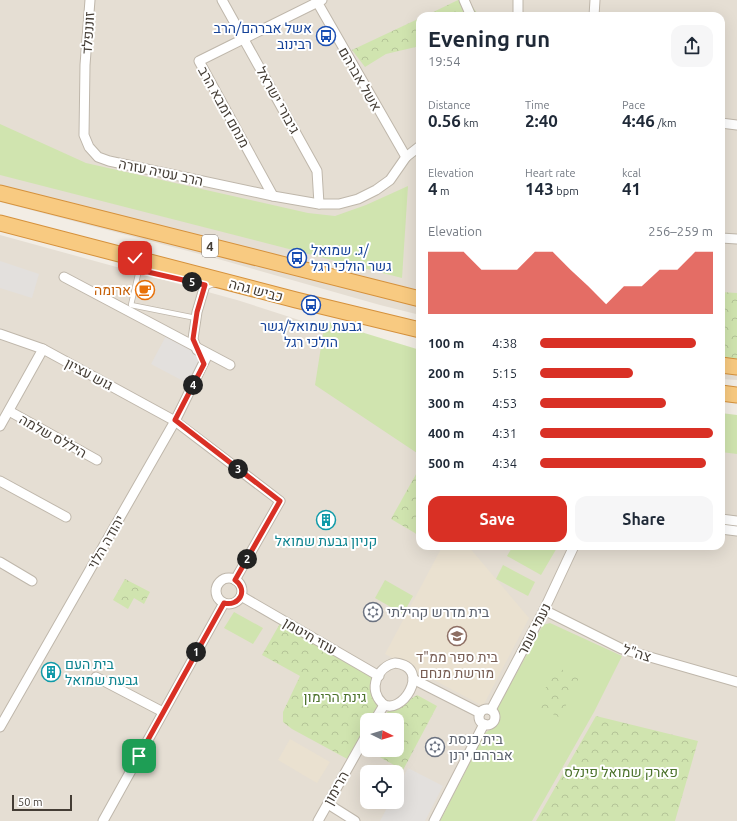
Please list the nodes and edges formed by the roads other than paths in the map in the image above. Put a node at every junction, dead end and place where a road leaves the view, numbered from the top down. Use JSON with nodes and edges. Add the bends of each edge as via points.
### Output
{"nodes":[{"id":1,"x":90,"y":0,"type":"edge"},
{"id":2,"x":222,"y":0,"type":"edge"},
{"id":3,"x":464,"y":0,"type":"edge"},
{"id":4,"x":518,"y":0,"type":"edge"},
{"id":5,"x":595,"y":0,"type":"edge"},
{"id":6,"x":318,"y":1,"type":"edge"},
{"id":7,"x":469,"y":12,"type":"edge"},
{"id":8,"x":518,"y":12,"type":"edge"},
{"id":9,"x":594,"y":12,"type":"edge"},
{"id":10,"x":244,"y":38,"type":"junction"},
{"id":11,"x":85,"y":65,"type":"joint"},
{"id":12,"x":725,"y":124,"type":"edge"},
{"id":13,"x":737,"y":125,"type":"edge"},
{"id":14,"x":416,"y":149,"type":"edge"},
{"id":15,"x":406,"y":157,"type":"junction"},
{"id":16,"x":0,"y":193,"type":"edge"},
{"id":17,"x":273,"y":196,"type":"junction"},
{"id":18,"x":319,"y":204,"type":"junction"},
{"id":19,"x":0,"y":223,"type":"edge"},
{"id":20,"x":725,"y":238,"type":"edge"},
{"id":21,"x":737,"y":239,"type":"edge"},
{"id":22,"x":137,"y":264,"type":"junction"},
{"id":23,"x":64,"y":277,"type":"dead end"},
{"id":24,"x":227,"y":282,"type":"junction"},
{"id":25,"x":205,"y":285,"type":"junction"},
{"id":26,"x":416,"y":298,"type":"edge"},
{"id":27,"x":196,"y":318,"type":"junction"},
{"id":28,"x":416,"y":329,"type":"edge"},
{"id":29,"x":0,"y":334,"type":"edge"},
{"id":30,"x":196,"y":347,"type":"junction"},
{"id":31,"x":43,"y":349,"type":"junction"},
{"id":32,"x":208,"y":354,"type":"junction"},
{"id":33,"x":204,"y":364,"type":"junction"},
{"id":34,"x":230,"y":365,"type":"dead end"},
{"id":35,"x":725,"y":366,"type":"edge"},
{"id":36,"x":737,"y":367,"type":"edge"},
{"id":37,"x":725,"y":394,"type":"edge"},
{"id":38,"x":737,"y":395,"type":"edge"},
{"id":39,"x":8,"y":411,"type":"junction"},
{"id":40,"x":175,"y":420,"type":"junction"},
{"id":41,"x":0,"y":426,"type":"edge"},
{"id":42,"x":97,"y":460,"type":"dead end"},
{"id":43,"x":0,"y":481,"type":"edge"},
{"id":44,"x":66,"y":518,"type":"dead end"},
{"id":45,"x":725,"y":520,"type":"edge"},
{"id":46,"x":737,"y":522,"type":"edge"},
{"id":47,"x":725,"y":530,"type":"edge"},
{"id":48,"x":737,"y":531,"type":"edge"},
{"id":49,"x":572,"y":550,"type":"edge"},
{"id":50,"x":0,"y":562,"type":"edge"},
{"id":51,"x":235,"y":580,"type":"junction"},
{"id":52,"x":32,"y":581,"type":"dead end"},
{"id":53,"x":241,"y":596,"type":"junction"},
{"id":54,"x":224,"y":603,"type":"junction"},
{"id":55,"x":544,"y":610,"type":"junction"},
{"id":56,"x":379,"y":676,"type":"junction"},
{"id":57,"x":96,"y":677,"type":"dead end"},
{"id":58,"x":413,"y":679,"type":"junction"},
{"id":59,"x":737,"y":682,"type":"edge"},
{"id":60,"x":384,"y":705,"type":"junction"},
{"id":61,"x":491,"y":710,"type":"junction"},
{"id":62,"x":164,"y":712,"type":"junction"},
{"id":63,"x":379,"y":713,"type":"edge"},
{"id":64,"x":480,"y":713,"type":"junction"},
{"id":65,"x":484,"y":724,"type":"junction"},
{"id":66,"x":0,"y":727,"type":"edge"},
{"id":67,"x":360,"y":747,"type":"edge"},
{"id":68,"x":328,"y":804,"type":"junction"},
{"id":69,"x":103,"y":821,"type":"edge"},
{"id":70,"x":318,"y":821,"type":"edge"},
{"id":71,"x":355,"y":821,"type":"edge"},
{"id":72,"x":434,"y":821,"type":"edge"}],
"edges":[{"from":1,"to":11,"type":"street","name":"זוננפלד"},
{"from":2,"to":10,"type":"street","name":"גיבורי ישראל"},
{"from":3,"to":7,"type":"street"},
{"from":4,"to":8,"type":"street"},
{"from":5,"to":9,"type":"street"},
{"from":6,"to":10,"type":"street"},
{"from":6,"to":15,"type":"street","name":"אשל אברהם"},
{"from":10,"to":17,"type":"street","name":"מנחם זמבא הרב","via":[[199,61]]},
{"from":10,"to":18,"type":"street","name":"גיבורי ישראל","via":[[317,171]]},
{"from":11,"to":17,"type":"street","name":"הרב עטיה עזרה","via":[[84,135],[89,147],[98,157]]},
{"from":12,"to":13,"type":"street"},
{"from":14,"to":15,"type":"street","name":"הרב עטיה עזרה"},
{"from":15,"to":18,"type":"street","name":"הרב עטיה עזרה","via":[[390,180],[376,190],[340,204]]},
{"from":16,"to":26,"type":"highway","number":"4"},
{"from":17,"to":18,"type":"street","name":"הרב עטיה עזרה"},
{"from":19,"to":22,"type":"highway","name":"כביש גהה","number":"4"},
{"from":20,"to":21,"type":"street"},
{"from":22,"to":24,"type":"highway","name":"כביש גהה","number":"4"},
{"from":22,"to":25,"type":"lane"},
{"from":22,"to":27,"type":"lane","via":[[131,305]]},
{"from":23,"to":30,"type":"street"},
{"from":24,"to":25,"type":"street","via":[[212,282]]},
{"from":24,"to":28,"type":"highway","name":"כביש גהה","number":"4"},
{"from":25,"to":27,"type":"street"},
{"from":27,"to":30,"type":"street","via":[[193,339]]},
{"from":29,"to":31,"type":"street","name":"גוש עציון"},
{"from":30,"to":32,"type":"street"},
{"from":30,"to":33,"type":"street"},
{"from":31,"to":39,"type":"street"},
{"from":31,"to":40,"type":"street","name":"גוש עציון"},
{"from":32,"to":33,"type":"street","name":"יהודה הלוי"},
{"from":32,"to":34,"type":"street"},
{"from":33,"to":40,"type":"street","name":"יהודה הלוי"},
{"from":35,"to":36,"type":"highway"},
{"from":37,"to":38,"type":"highway"},
{"from":39,"to":41,"type":"street"},
{"from":39,"to":42,"type":"street","name":"היללס שלמה"},
{"from":40,"to":51,"type":"street","name":"גוש עציון","via":[[280,501]]},
{"from":40,"to":66,"type":"street","name":"יהודה הלוי"},
{"from":43,"to":44,"type":"street"},
{"from":45,"to":46,"type":"street"},
{"from":47,"to":48,"type":"street"},
{"from":49,"to":55,"type":"street","name":"נעמי שמר"},
{"from":50,"to":52,"type":"street"},
{"from":51,"to":53,"type":"street","via":[[241,586]]},
{"from":51,"to":54,"type":"street","via":[[224,579],[217,587],[217,596]]},
{"from":53,"to":54,"type":"street","via":[[232,604]]},
{"from":53,"to":56,"type":"street","name":"עוזי חיטמן"},
{"from":54,"to":62,"type":"street"},
{"from":55,"to":59,"type":"street","name":"צה\"ל","via":[[622,649]]},
{"from":55,"to":61,"type":"street","name":"נעמי שמר"},
{"from":56,"to":58,"type":"street","via":[[385,666],[395,662],[410,669]]},
{"from":56,"to":60,"type":"street","via":[[375,684],[375,694]]},
{"from":57,"to":62,"type":"street"},
{"from":58,"to":60,"type":"street","via":[[410,690],[396,706]]},
{"from":58,"to":64,"type":"street"},
{"from":60,"to":63,"type":"street"},
{"from":61,"to":64,"type":"street","via":[[484,709]]},
{"from":61,"to":65,"type":"street","via":[[493,721]]},
{"from":62,"to":69,"type":"street"},
{"from":64,"to":65,"type":"street","via":[[480,720]]},
{"from":65,"to":72,"type":"street"},
{"from":67,"to":68,"type":"street","name":"הרימון"},
{"from":68,"to":70,"type":"street","name":"הרימון"},
{"from":68,"to":71,"type":"street"}]}
